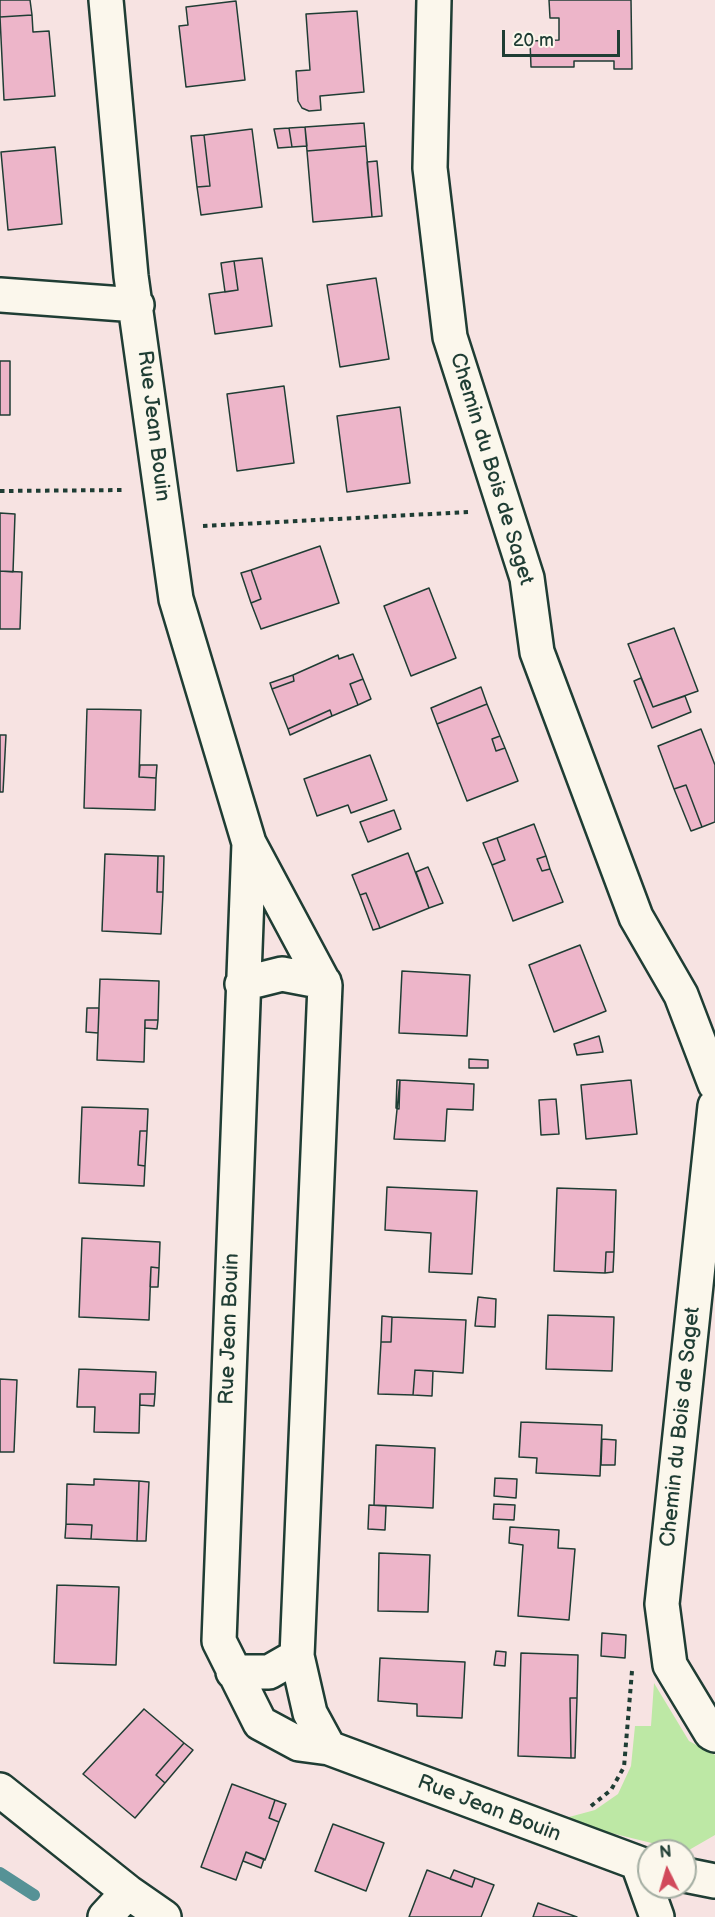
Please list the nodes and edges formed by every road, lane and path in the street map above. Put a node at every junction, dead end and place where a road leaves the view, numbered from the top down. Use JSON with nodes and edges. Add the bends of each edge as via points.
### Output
{"nodes":[{"id":1,"x":106,"y":0,"type":"edge"},
{"id":2,"x":434,"y":0,"type":"edge"},
{"id":3,"x":0,"y":295,"type":"edge"},
{"id":4,"x":137,"y":305,"type":"junction"},
{"id":5,"x":161,"y":489,"type":"junction"},
{"id":6,"x":0,"y":491,"type":"edge"},
{"id":7,"x":505,"y":511,"type":"junction"},
{"id":8,"x":166,"y":528,"type":"junction"},
{"id":9,"x":249,"y":843,"type":"junction"},
{"id":10,"x":324,"y":982,"type":"junction"},
{"id":11,"x":242,"y":984,"type":"junction"},
{"id":12,"x":715,"y":1084,"type":"edge"},
{"id":13,"x":715,"y":1106,"type":"edge"},
{"id":14,"x":297,"y":1656,"type":"junction"},
{"id":15,"x":633,"y":1661,"type":"dead end"},
{"id":16,"x":233,"y":1672,"type":"junction"},
{"id":17,"x":715,"y":1735,"type":"edge"},
{"id":18,"x":329,"y":1748,"type":"junction"},
{"id":19,"x":0,"y":1790,"type":"edge"},
{"id":20,"x":584,"y":1808,"type":"dead end"},
{"id":21,"x":637,"y":1862,"type":"edge"},
{"id":22,"x":697,"y":1877,"type":"edge"},
{"id":23,"x":715,"y":1881,"type":"edge"},
{"id":24,"x":128,"y":1892,"type":"junction"},
{"id":25,"x":652,"y":1899,"type":"edge"},
{"id":26,"x":105,"y":1917,"type":"edge"},
{"id":27,"x":164,"y":1917,"type":"edge"},
{"id":28,"x":657,"y":1917,"type":"edge"}],
"edges":[{"from":1,"to":4,"type":"street","name":"Rue Jean Bouin","via":[[131,276]]},
{"from":2,"to":7,"type":"street","name":"Chemin du Bois de Saget","via":[[430,168],[450,337]]},
{"from":3,"to":4,"type":"street"},
{"from":4,"to":5,"type":"street","name":"Rue Jean Bouin"},
{"from":5,"to":6,"type":"path"},
{"from":5,"to":8,"type":"street","name":"Rue Jean Bouin"},
{"from":7,"to":8,"type":"path"},
{"from":7,"to":12,"type":"street","name":"Chemin du Bois de Saget","via":[[527,579],[537,652],[589,796],[636,917],[681,996]]},
{"from":8,"to":9,"type":"street","name":"Rue Jean Bouin","via":[[176,599]]},
{"from":9,"to":10,"type":"street","name":"Rue Jean Bouin"},
{"from":9,"to":11,"type":"street","name":"Rue Jean Bouin"},
{"from":10,"to":11,"type":"street","via":[[282,974]]},
{"from":10,"to":14,"type":"street"},
{"from":11,"to":16,"type":"street","name":"Rue Jean Bouin","via":[[219,1641]]},
{"from":13,"to":17,"type":"street","name":"Chemin du Bois de Saget","via":[[662,1604],[670,1665]]},
{"from":14,"to":16,"type":"street","via":[[269,1672]]},
{"from":14,"to":18,"type":"street","via":[[310,1713]]},
{"from":15,"to":20,"type":"path","via":[[624,1767],[611,1790]]},
{"from":16,"to":18,"type":"street","name":"Rue Jean Bouin","via":[[260,1723],[299,1744]]},
{"from":18,"to":21,"type":"street","name":"Rue Jean Bouin"},
{"from":19,"to":24,"type":"street"},
{"from":22,"to":23,"type":"street"},
{"from":24,"to":26,"type":"street"},
{"from":24,"to":27,"type":"street"},
{"from":25,"to":28,"type":"street"}]}
